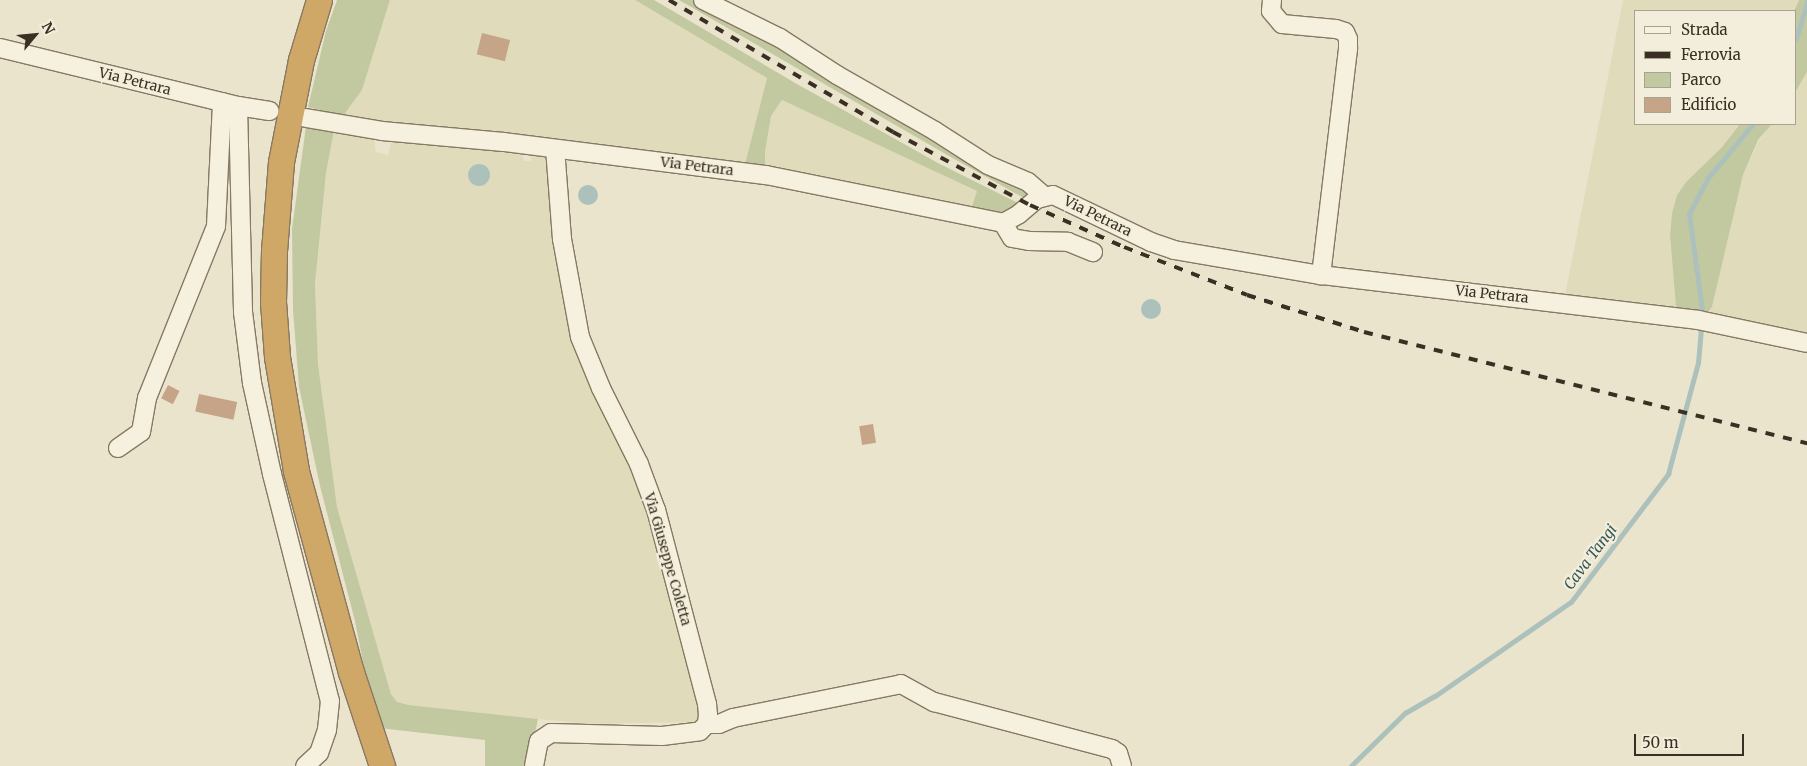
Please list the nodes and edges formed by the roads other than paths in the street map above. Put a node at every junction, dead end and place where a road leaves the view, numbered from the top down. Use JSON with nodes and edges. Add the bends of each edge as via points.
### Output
{"nodes":[{"id":1,"x":319,"y":0,"type":"edge"},
{"id":2,"x":703,"y":0,"type":"edge"},
{"id":3,"x":1272,"y":0,"type":"edge"},
{"id":4,"x":0,"y":48,"type":"edge"},
{"id":5,"x":230,"y":104,"type":"junction"},
{"id":6,"x":270,"y":111,"type":"dead end"},
{"id":7,"x":306,"y":118,"type":"dead end"},
{"id":8,"x":555,"y":149,"type":"junction"},
{"id":9,"x":1044,"y":196,"type":"junction"},
{"id":10,"x":1002,"y":224,"type":"junction"},
{"id":11,"x":1093,"y":252,"type":"dead end"},
{"id":12,"x":1321,"y":275,"type":"junction"},
{"id":13,"x":1807,"y":343,"type":"edge"},
{"id":14,"x":118,"y":448,"type":"dead end"},
{"id":15,"x":351,"y":672,"type":"junction"},
{"id":16,"x":707,"y":724,"type":"junction"},
{"id":17,"x":367,"y":759,"type":"edge"},
{"id":18,"x":305,"y":766,"type":"edge"},
{"id":19,"x":382,"y":766,"type":"edge"},
{"id":20,"x":534,"y":766,"type":"edge"},
{"id":21,"x":1122,"y":766,"type":"edge"}],
"edges":[{"from":1,"to":15,"type":"highway","via":[[301,60],[281,162],[274,240],[273,302],[278,366],[296,471]]},
{"from":2,"to":9,"type":"street","via":[[780,38],[988,164],[1028,182]]},
{"from":3,"to":12,"type":"street","via":[[1271,10],[1282,24],[1336,28],[1345,32],[1348,39]]},
{"from":4,"to":5,"type":"street","name":"Via Petrara"},
{"from":5,"to":6,"type":"street","name":"Via Petrara"},
{"from":5,"to":14,"type":"street","via":[[216,226],[147,398],[141,432]]},
{"from":5,"to":18,"type":"street","via":[[243,312],[252,383],[330,701],[327,730],[318,753]]},
{"from":7,"to":8,"type":"street","name":"Via Petrara","via":[[382,131]]},
{"from":8,"to":10,"type":"street","name":"Via Petrara","via":[[766,175]]},
{"from":8,"to":16,"type":"street","name":"Via Giuseppe Coletta","via":[[562,238],[580,337],[639,464],[656,510],[707,704]]},
{"from":9,"to":10,"type":"street","name":"Via Petrara"},
{"from":9,"to":12,"type":"street","name":"Via Petrara","via":[[1053,195],[1174,250]]},
{"from":10,"to":11,"type":"street","via":[[1012,238],[1029,242],[1068,242]]},
{"from":12,"to":13,"type":"street","name":"Via Petrara","via":[[1698,320]]},
{"from":15,"to":17,"type":"highway"},
{"from":15,"to":19,"type":"highway"},
{"from":16,"to":20,"type":"street","via":[[700,730],[662,736],[551,733],[539,741]]},
{"from":16,"to":21,"type":"street","via":[[901,684],[934,702],[1112,749],[1118,753]]}]}
